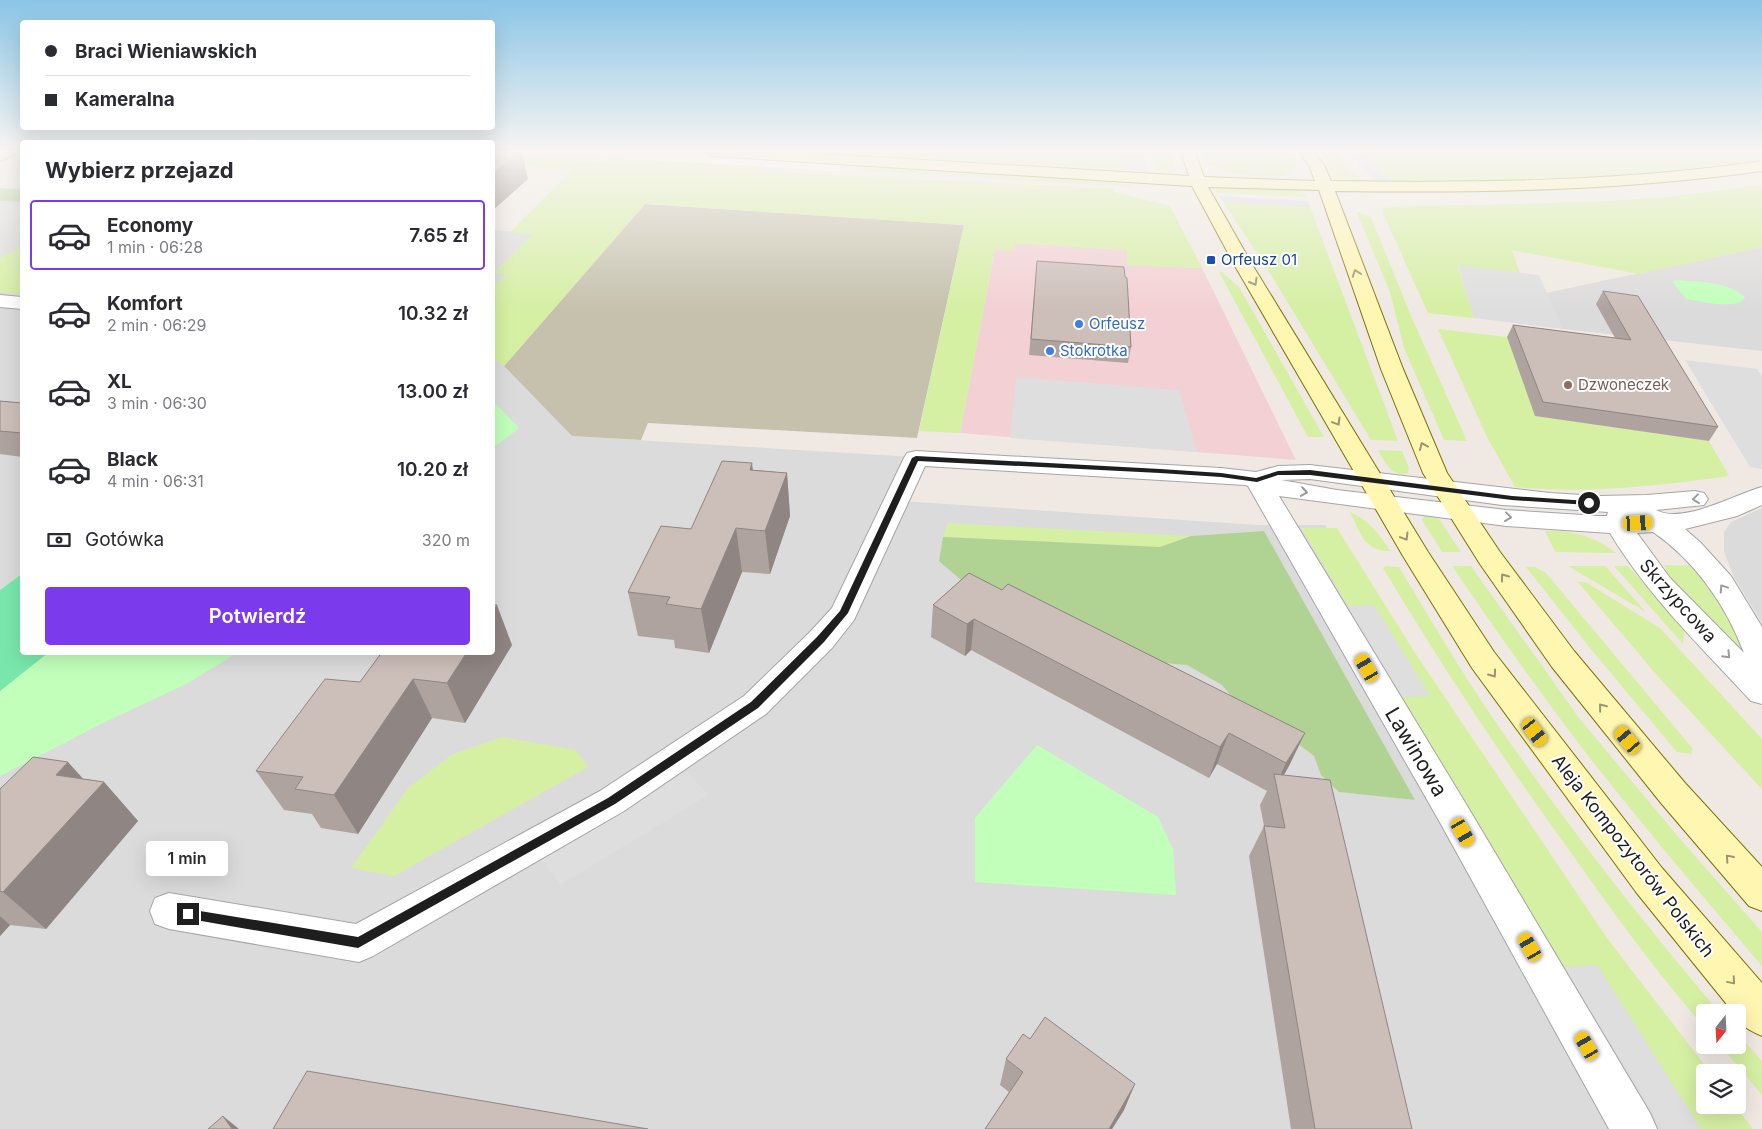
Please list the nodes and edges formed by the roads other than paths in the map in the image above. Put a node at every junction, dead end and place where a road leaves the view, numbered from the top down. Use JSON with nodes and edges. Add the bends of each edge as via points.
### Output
{"nodes":[{"id":1,"x":1198,"y":205,"type":"edge"},
{"id":2,"x":1210,"y":205,"type":"edge"},
{"id":3,"x":1332,"y":205,"type":"edge"},
{"id":4,"x":1214,"y":213,"type":"junction"},
{"id":5,"x":0,"y":301,"type":"edge"},
{"id":6,"x":20,"y":303,"type":"edge"},
{"id":7,"x":1257,"y":480,"type":"junction"},
{"id":8,"x":1378,"y":491,"type":"junction"},
{"id":9,"x":1762,"y":493,"type":"edge"},
{"id":10,"x":1452,"y":500,"type":"junction"},
{"id":11,"x":1620,"y":514,"type":"junction"},
{"id":12,"x":1658,"y":522,"type":"junction"},
{"id":13,"x":1762,"y":662,"type":"edge"},
{"id":14,"x":1762,"y":692,"type":"edge"},
{"id":15,"x":1762,"y":894,"type":"edge"},
{"id":16,"x":169,"y":911,"type":"dead end"},
{"id":17,"x":1762,"y":1015,"type":"edge"},
{"id":18,"x":1634,"y":1129,"type":"edge"}],
"edges":[{"from":1,"to":4,"type":"street"},
{"from":2,"to":4,"type":"street","name":"Aleja Kompozytorów Polskich"},
{"from":10,"to":3,"type":"street","one_way":true,"via":[[1435,473],[1392,369]]},
{"from":4,"to":8,"type":"street","name":"Aleja Kompozytorów Polskich","one_way":true},
{"from":5,"to":6,"type":"street"},
{"from":7,"to":8,"type":"street","via":[[1282,489]]},
{"from":7,"to":16,"type":"street","via":[[1160,471],[916,458],[844,613],[755,705],[612,801],[358,943]]},
{"from":7,"to":18,"type":"street","name":"Lawinowa"},
{"from":8,"to":10,"type":"street"},
{"from":8,"to":17,"type":"street","name":"Aleja Kompozytorów Polskich","one_way":true,"via":[[1473,645],[1535,732],[1649,880]]},
{"from":9,"to":11,"type":"street","one_way":true,"via":[[1675,502]]},
{"from":9,"to":12,"type":"street","via":[[1748,503],[1710,515]]},
{"from":10,"to":11,"type":"street","via":[[1524,519]]},
{"from":15,"to":10,"type":"street","one_way":true,"via":[[1673,793],[1563,659]]},
{"from":11,"to":12,"type":"street","name":"Skrzypcowa"},
{"from":11,"to":14,"type":"street","name":"Skrzypcowa","one_way":true,"via":[[1639,558],[1660,585]]},
{"from":13,"to":12,"type":"street","name":"Skrzypcowa","one_way":true,"via":[[1735,606],[1717,579],[1702,560]]}]}
